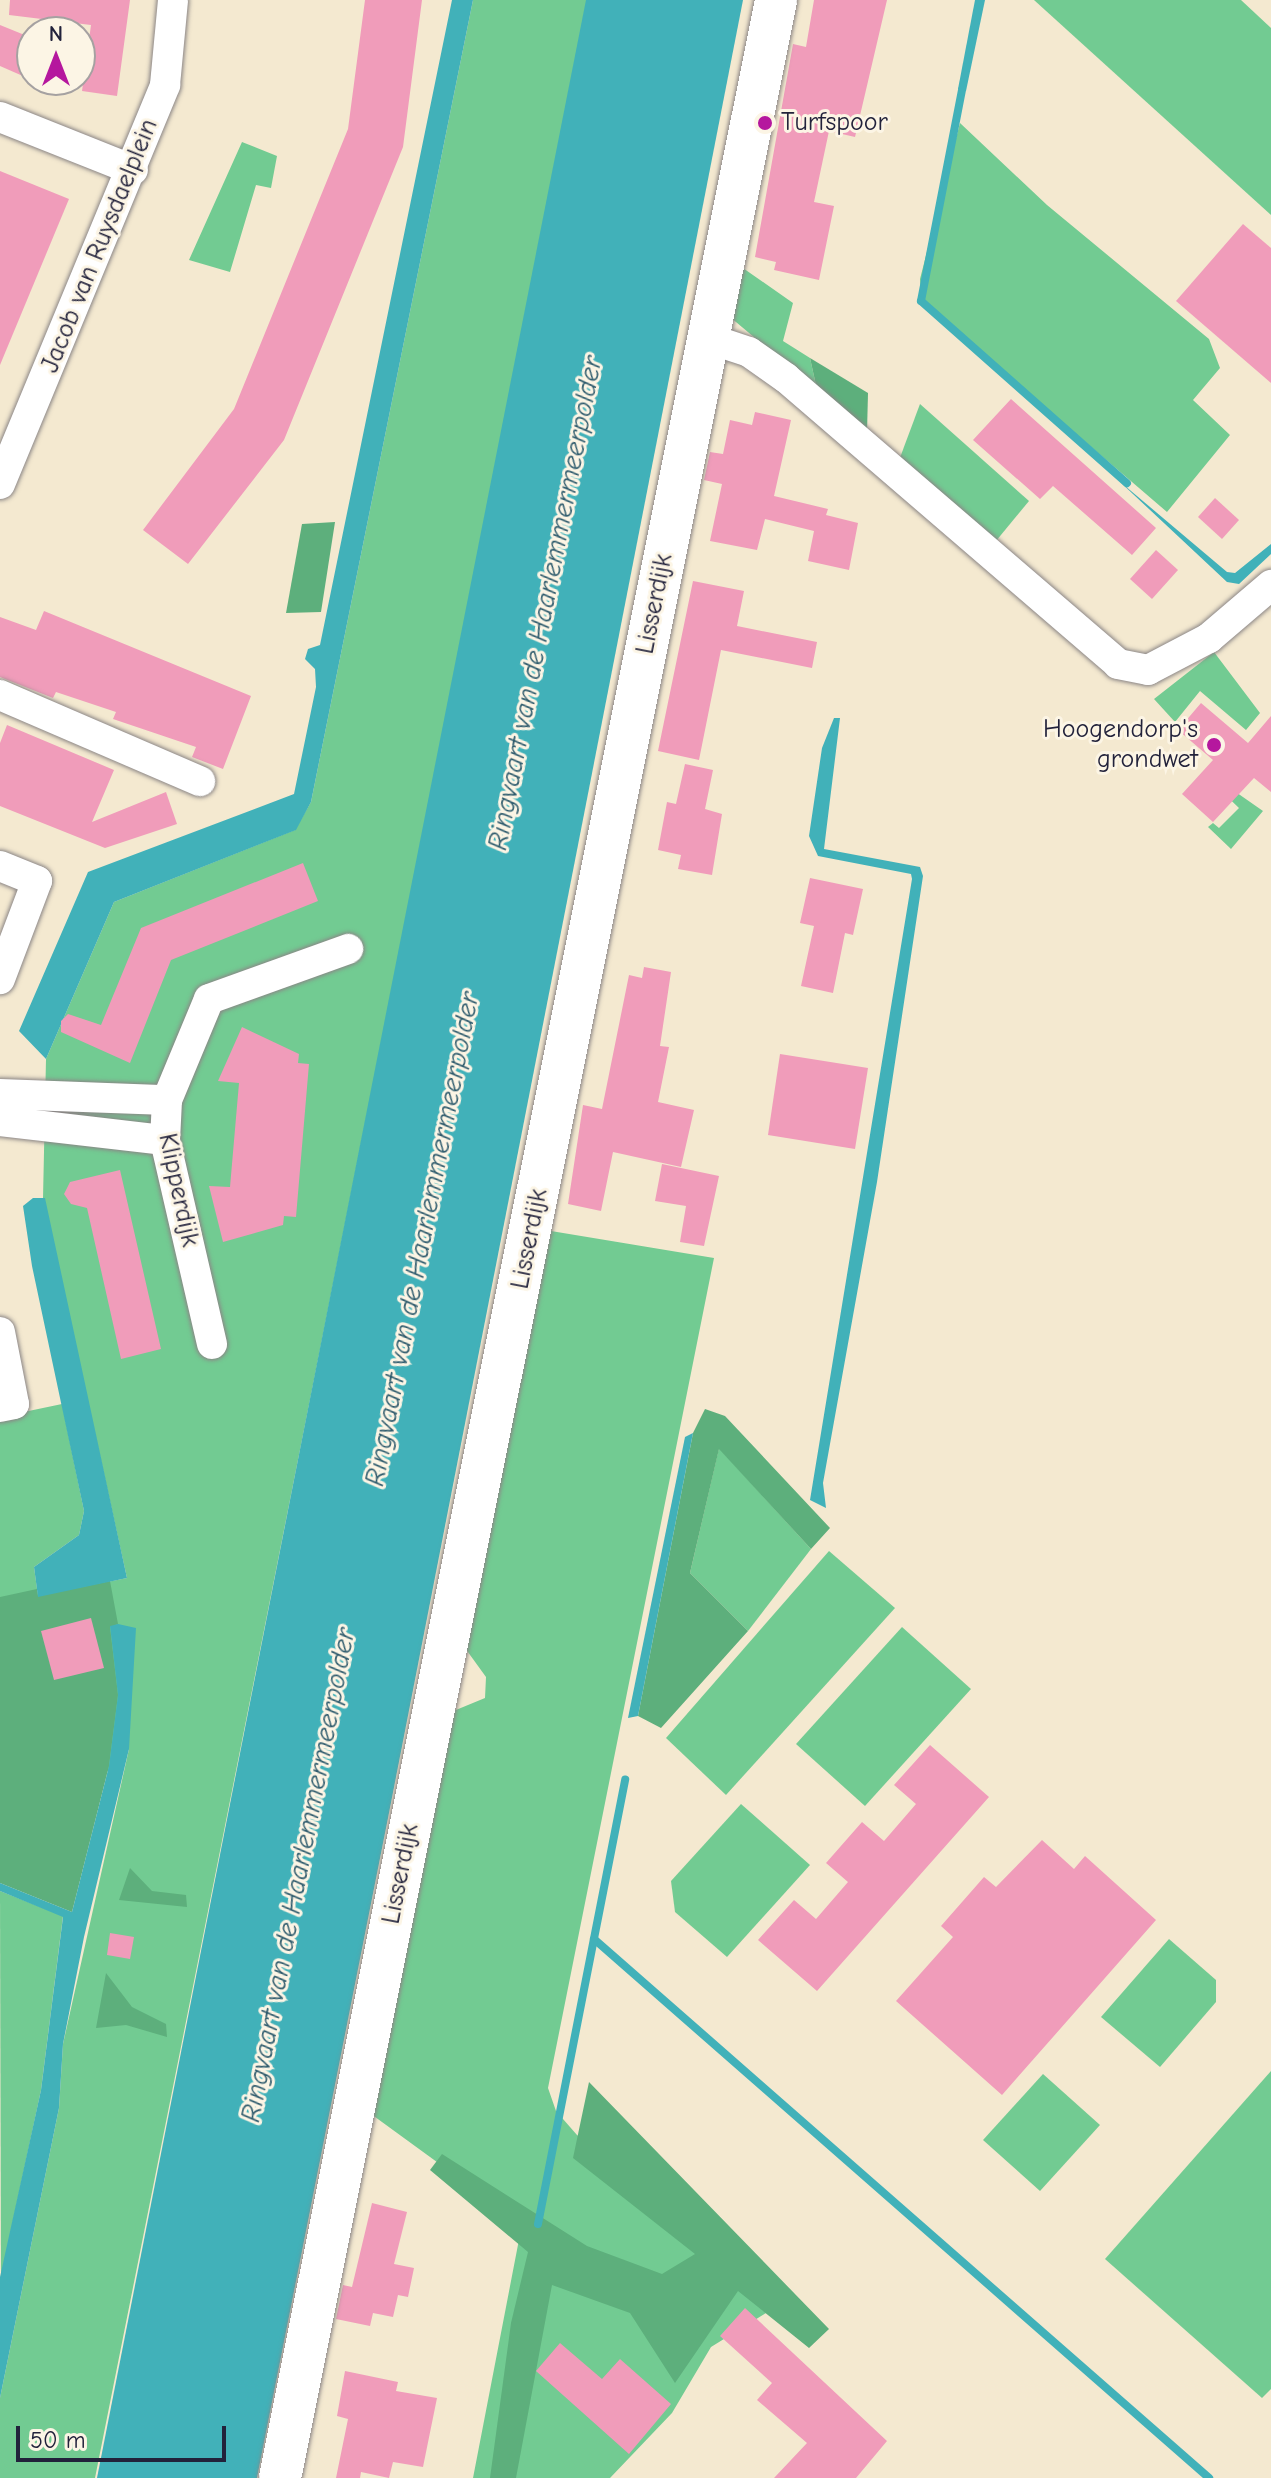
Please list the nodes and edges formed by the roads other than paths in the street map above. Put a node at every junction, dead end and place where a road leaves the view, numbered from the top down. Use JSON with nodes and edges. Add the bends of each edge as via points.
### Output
{"nodes":[{"id":1,"x":173,"y":0,"type":"edge"},
{"id":2,"x":776,"y":0,"type":"edge"},
{"id":3,"x":0,"y":117,"type":"edge"},
{"id":4,"x":133,"y":170,"type":"junction"},
{"id":5,"x":707,"y":338,"type":"junction"},
{"id":6,"x":0,"y":484,"type":"edge"},
{"id":7,"x":1271,"y":585,"type":"edge"},
{"id":8,"x":0,"y":695,"type":"edge"},
{"id":9,"x":200,"y":781,"type":"dead end"},
{"id":10,"x":0,"y":866,"type":"edge"},
{"id":11,"x":348,"y":949,"type":"dead end"},
{"id":12,"x":0,"y":979,"type":"edge"},
{"id":13,"x":0,"y":1094,"type":"edge"},
{"id":14,"x":167,"y":1100,"type":"junction"},
{"id":15,"x":0,"y":1121,"type":"edge"},
{"id":16,"x":165,"y":1140,"type":"junction"},
{"id":17,"x":0,"y":1332,"type":"edge"},
{"id":18,"x":212,"y":1344,"type":"dead end"},
{"id":19,"x":0,"y":1407,"type":"edge"},
{"id":20,"x":280,"y":2478,"type":"edge"}],
"edges":[{"from":1,"to":4,"type":"street","name":"Jacob van Ruysdaelplein","via":[[165,85]]},
{"from":2,"to":5,"type":"street","name":"Lisserdijk"},
{"from":3,"to":4,"type":"street"},
{"from":4,"to":6,"type":"street","name":"Jacob van Ruysdaelplein"},
{"from":5,"to":7,"type":"street","via":[[749,352],[786,378],[1118,664],[1148,670],[1209,638]]},
{"from":5,"to":20,"type":"street","name":"Lisserdijk"},
{"from":8,"to":9,"type":"street"},
{"from":10,"to":12,"type":"street","via":[[37,881]]},
{"from":11,"to":14,"type":"street","name":"Klipperdijk","via":[[209,999]]},
{"from":13,"to":14,"type":"street"},
{"from":14,"to":16,"type":"street","name":"Klipperdijk"},
{"from":15,"to":16,"type":"street"},
{"from":16,"to":18,"type":"street","name":"Klipperdijk"},
{"from":17,"to":19,"type":"street","via":[[14,1404]]}]}
